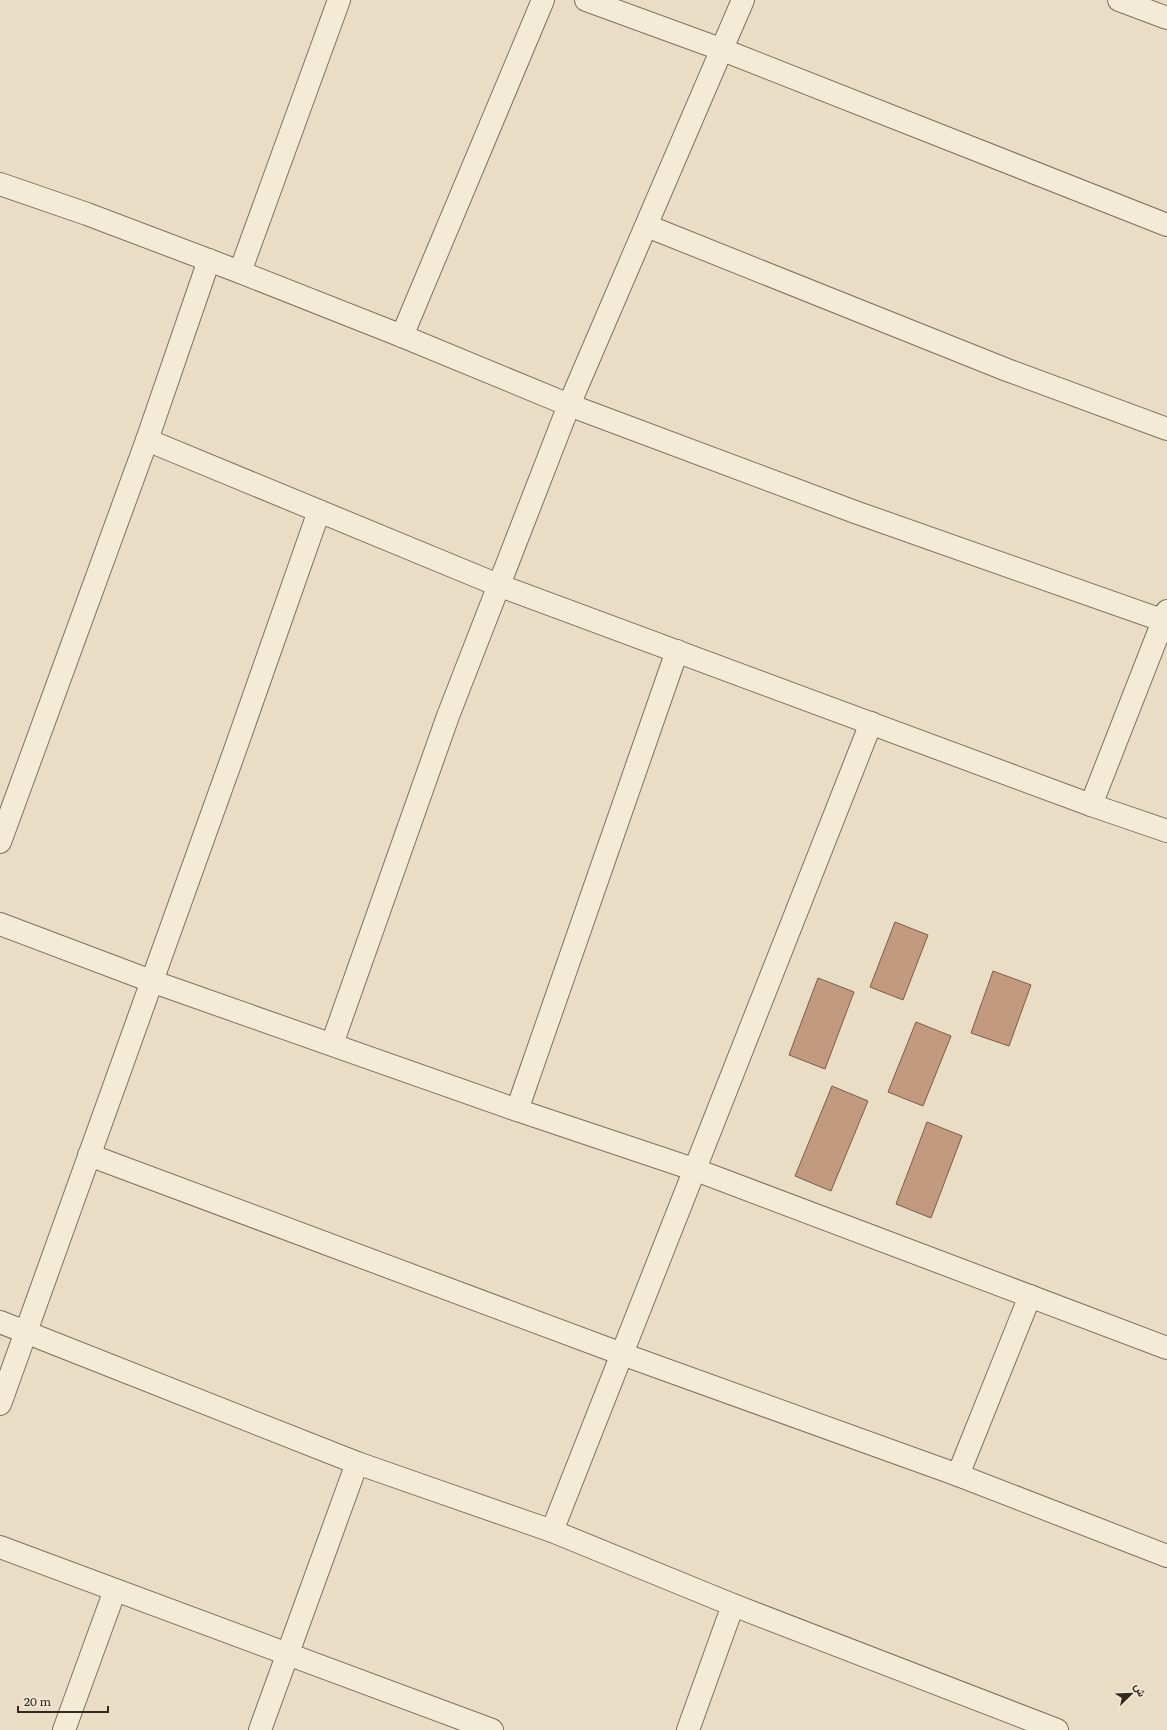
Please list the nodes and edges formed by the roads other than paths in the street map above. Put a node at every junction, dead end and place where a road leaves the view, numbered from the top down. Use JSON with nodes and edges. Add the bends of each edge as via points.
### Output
{"nodes":[{"id":1,"x":339,"y":0,"type":"edge"},
{"id":2,"x":543,"y":0,"type":"edge"},
{"id":3,"x":586,"y":0,"type":"edge"},
{"id":4,"x":743,"y":0,"type":"edge"},
{"id":5,"x":1119,"y":0,"type":"edge"},
{"id":6,"x":1167,"y":18,"type":"edge"},
{"id":7,"x":723,"y":50,"type":"junction"},
{"id":8,"x":0,"y":184,"type":"edge"},
{"id":9,"x":1167,"y":225,"type":"edge"},
{"id":10,"x":647,"y":226,"type":"junction"},
{"id":11,"x":209,"y":260,"type":"junction"},
{"id":12,"x":240,"y":272,"type":"junction"},
{"id":13,"x":402,"y":336,"type":"junction"},
{"id":14,"x":569,"y":405,"type":"junction"},
{"id":15,"x":1167,"y":429,"type":"edge"},
{"id":16,"x":147,"y":440,"type":"junction"},
{"id":17,"x":319,"y":511,"type":"junction"},
{"id":18,"x":498,"y":585,"type":"junction"},
{"id":19,"x":1166,"y":618,"type":"edge"},
{"id":20,"x":677,"y":651,"type":"junction"},
{"id":21,"x":871,"y":724,"type":"junction"},
{"id":22,"x":1091,"y":805,"type":"junction"},
{"id":23,"x":1167,"y":831,"type":"edge"},
{"id":24,"x":0,"y":842,"type":"edge"},
{"id":25,"x":0,"y":924,"type":"edge"},
{"id":26,"x":151,"y":981,"type":"junction"},
{"id":27,"x":332,"y":1044,"type":"junction"},
{"id":28,"x":517,"y":1110,"type":"junction"},
{"id":29,"x":89,"y":1155,"type":"junction"},
{"id":30,"x":696,"y":1170,"type":"junction"},
{"id":31,"x":1030,"y":1296,"type":"junction"},
{"id":32,"x":0,"y":1322,"type":"edge"},
{"id":33,"x":26,"y":1332,"type":"junction"},
{"id":34,"x":1167,"y":1348,"type":"edge"},
{"id":35,"x":622,"y":1354,"type":"junction"},
{"id":36,"x":0,"y":1404,"type":"edge"},
{"id":37,"x":357,"y":1463,"type":"junction"},
{"id":38,"x":958,"y":1475,"type":"junction"},
{"id":39,"x":552,"y":1531,"type":"junction"},
{"id":40,"x":0,"y":1547,"type":"edge"},
{"id":41,"x":1167,"y":1556,"type":"edge"},
{"id":42,"x":115,"y":1590,"type":"junction"},
{"id":43,"x":733,"y":1605,"type":"junction"},
{"id":44,"x":288,"y":1654,"type":"junction"},
{"id":45,"x":478,"y":1728,"type":"edge"},
{"id":46,"x":64,"y":1730,"type":"edge"},
{"id":47,"x":260,"y":1730,"type":"edge"},
{"id":48,"x":688,"y":1730,"type":"edge"},
{"id":49,"x":1057,"y":1730,"type":"edge"}],
"edges":[{"from":1,"to":12,"type":"street"},
{"from":2,"to":13,"type":"street"},
{"from":3,"to":7,"type":"street"},
{"from":4,"to":7,"type":"street"},
{"from":5,"to":6,"type":"street"},
{"from":7,"to":9,"type":"street"},
{"from":7,"to":10,"type":"street"},
{"from":8,"to":11,"type":"street"},
{"from":10,"to":14,"type":"street"},
{"from":10,"to":15,"type":"street","via":[[1007,370]]},
{"from":11,"to":12,"type":"street"},
{"from":11,"to":16,"type":"street"},
{"from":12,"to":13,"type":"street"},
{"from":13,"to":14,"type":"street"},
{"from":14,"to":18,"type":"street"},
{"from":14,"to":19,"type":"street","via":[[855,512]]},
{"from":16,"to":17,"type":"street"},
{"from":16,"to":24,"type":"street"},
{"from":17,"to":18,"type":"street"},
{"from":17,"to":26,"type":"street"},
{"from":18,"to":20,"type":"street"},
{"from":18,"to":27,"type":"street","via":[[448,716]]},
{"from":19,"to":22,"type":"street"},
{"from":20,"to":21,"type":"street"},
{"from":20,"to":28,"type":"street"},
{"from":21,"to":22,"type":"street"},
{"from":21,"to":30,"type":"street"},
{"from":22,"to":23,"type":"street"},
{"from":25,"to":26,"type":"street"},
{"from":26,"to":27,"type":"street"},
{"from":26,"to":29,"type":"street"},
{"from":27,"to":28,"type":"street"},
{"from":28,"to":30,"type":"street"},
{"from":29,"to":33,"type":"street"},
{"from":29,"to":35,"type":"street"},
{"from":30,"to":31,"type":"street"},
{"from":30,"to":35,"type":"street"},
{"from":31,"to":34,"type":"street"},
{"from":31,"to":38,"type":"street"},
{"from":32,"to":33,"type":"street"},
{"from":33,"to":36,"type":"street"},
{"from":33,"to":37,"type":"street"},
{"from":35,"to":38,"type":"street"},
{"from":35,"to":39,"type":"street"},
{"from":37,"to":39,"type":"street"},
{"from":37,"to":44,"type":"street"},
{"from":38,"to":41,"type":"street"},
{"from":39,"to":43,"type":"street"},
{"from":40,"to":42,"type":"street"},
{"from":42,"to":44,"type":"street"},
{"from":42,"to":46,"type":"street"},
{"from":43,"to":48,"type":"street"},
{"from":43,"to":49,"type":"street"},
{"from":44,"to":45,"type":"street"},
{"from":44,"to":47,"type":"street"}]}
